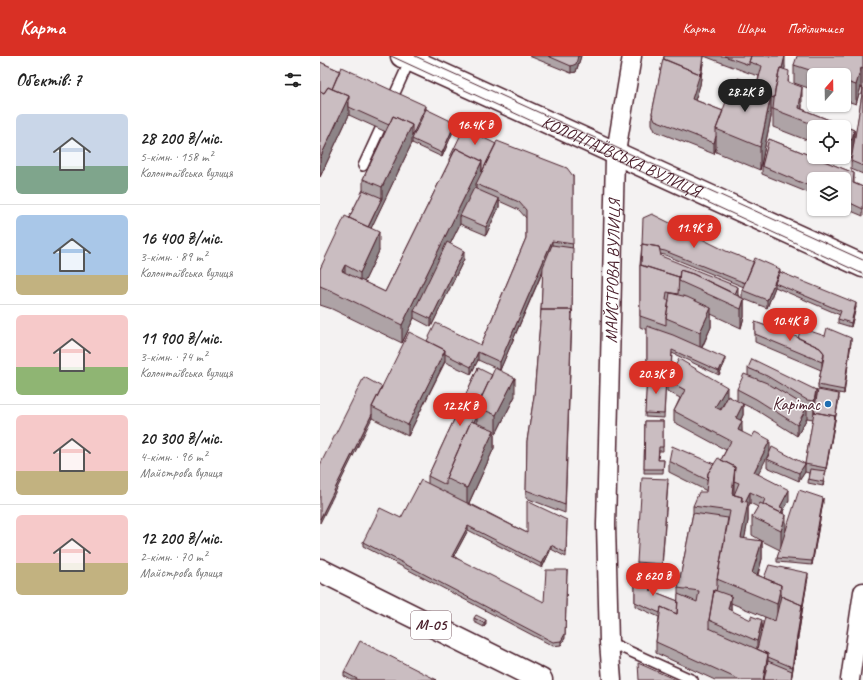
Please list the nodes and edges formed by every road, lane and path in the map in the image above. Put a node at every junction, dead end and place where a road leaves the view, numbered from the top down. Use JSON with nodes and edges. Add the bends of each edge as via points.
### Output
{"nodes":[{"id":1,"x":632,"y":56,"type":"edge"},
{"id":2,"x":406,"y":58,"type":"edge"},
{"id":3,"x":616,"y":152,"type":"junction"},
{"id":4,"x":363,"y":166,"type":"dead end"},
{"id":5,"x":863,"y":266,"type":"edge"},
{"id":6,"x":320,"y":570,"type":"edge"},
{"id":7,"x":863,"y":592,"type":"edge"},
{"id":8,"x":609,"y":642,"type":"junction"},
{"id":9,"x":541,"y":680,"type":"edge"},
{"id":10,"x":612,"y":680,"type":"edge"},
{"id":11,"x":693,"y":680,"type":"edge"},
{"id":12,"x":850,"y":680,"type":"edge"}],
"edges":[{"from":1,"to":3,"type":"street","name":"МАЙСТРОВА ВУЛИЦЯ"},
{"from":2,"to":3,"type":"main road","name":"КОЛОНТАЇВСЬКА ВУЛИЦЯ"},
{"from":2,"to":4,"type":"lane"},
{"from":3,"to":5,"type":"main road","name":"КОЛОНТАЇВСЬКА ВУЛИЦЯ"},
{"from":3,"to":8,"type":"street","name":"МАЙСТРОВА ВУЛИЦЯ","via":[[606,525]]},
{"from":6,"to":9,"type":"main road","number":"М-05"},
{"from":7,"to":12,"type":"street"},
{"from":8,"to":10,"type":"street","name":"МАЙСТРОВА ВУЛИЦЯ"},
{"from":8,"to":11,"type":"lane"}]}
